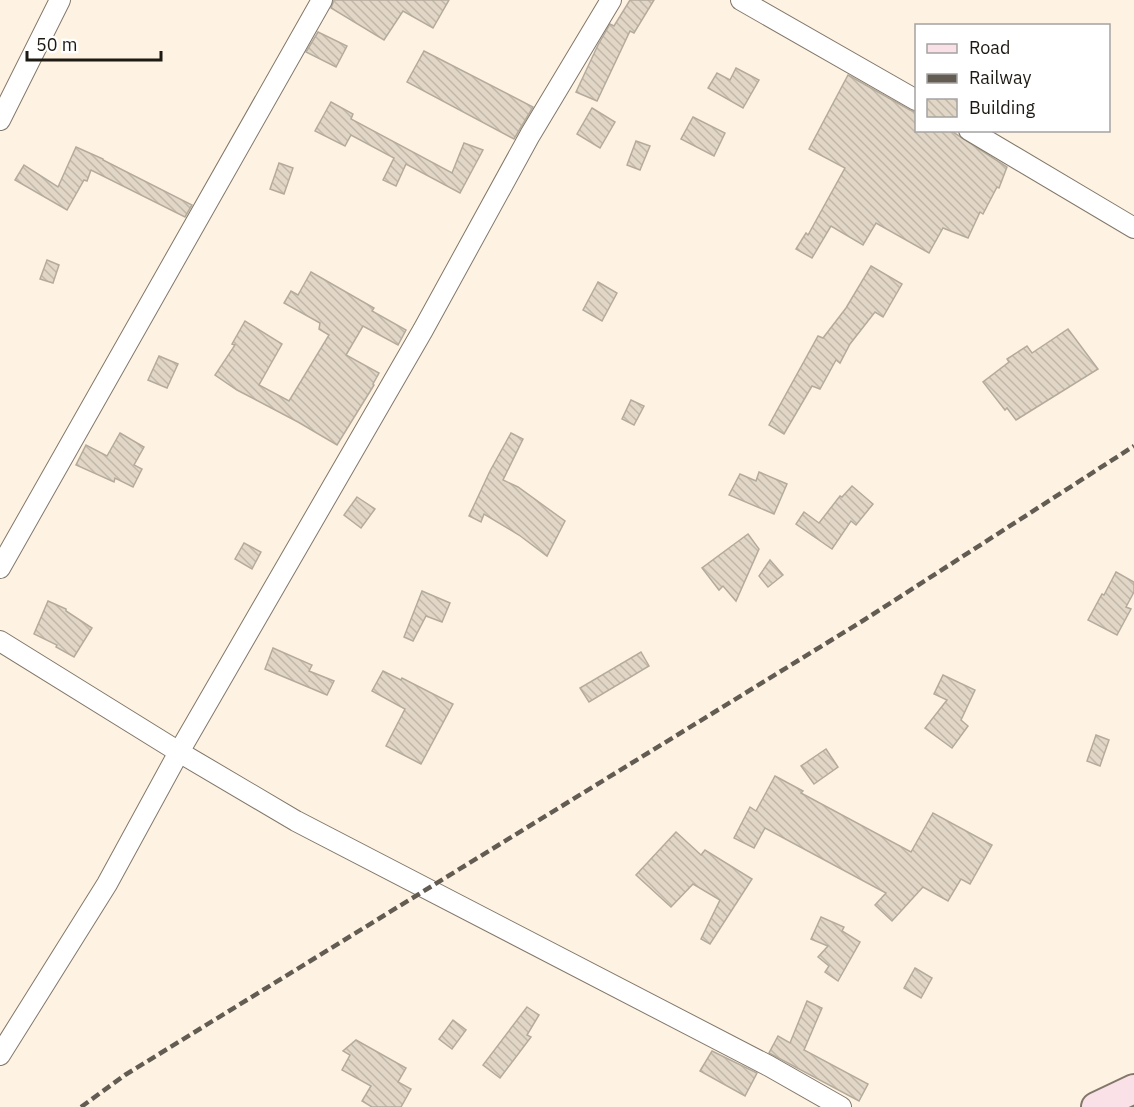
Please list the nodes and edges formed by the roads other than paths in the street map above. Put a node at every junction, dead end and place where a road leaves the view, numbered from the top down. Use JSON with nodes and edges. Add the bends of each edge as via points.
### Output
{"nodes":[{"id":1,"x":60,"y":0,"type":"edge"},
{"id":2,"x":322,"y":0,"type":"edge"},
{"id":3,"x":611,"y":0,"type":"edge"},
{"id":4,"x":741,"y":0,"type":"edge"},
{"id":5,"x":915,"y":99,"type":"edge"},
{"id":6,"x":0,"y":120,"type":"edge"},
{"id":7,"x":972,"y":132,"type":"edge"},
{"id":8,"x":1134,"y":228,"type":"edge"},
{"id":9,"x":0,"y":568,"type":"edge"},
{"id":10,"x":0,"y":641,"type":"edge"},
{"id":11,"x":179,"y":753,"type":"junction"},
{"id":12,"x":0,"y":1055,"type":"edge"},
{"id":13,"x":1134,"y":1089,"type":"edge"},
{"id":14,"x":841,"y":1107,"type":"edge"},
{"id":15,"x":1096,"y":1107,"type":"edge"}],
"edges":[{"from":1,"to":6,"type":"street"},
{"from":2,"to":9,"type":"street"},
{"from":3,"to":11,"type":"street","via":[[530,135],[346,466]]},
{"from":4,"to":5,"type":"street"},
{"from":7,"to":8,"type":"street"},
{"from":10,"to":11,"type":"street"},
{"from":11,"to":12,"type":"street","via":[[107,884]]},
{"from":11,"to":14,"type":"street","via":[[296,821]]},
{"from":13,"to":15,"type":"street"}]}
